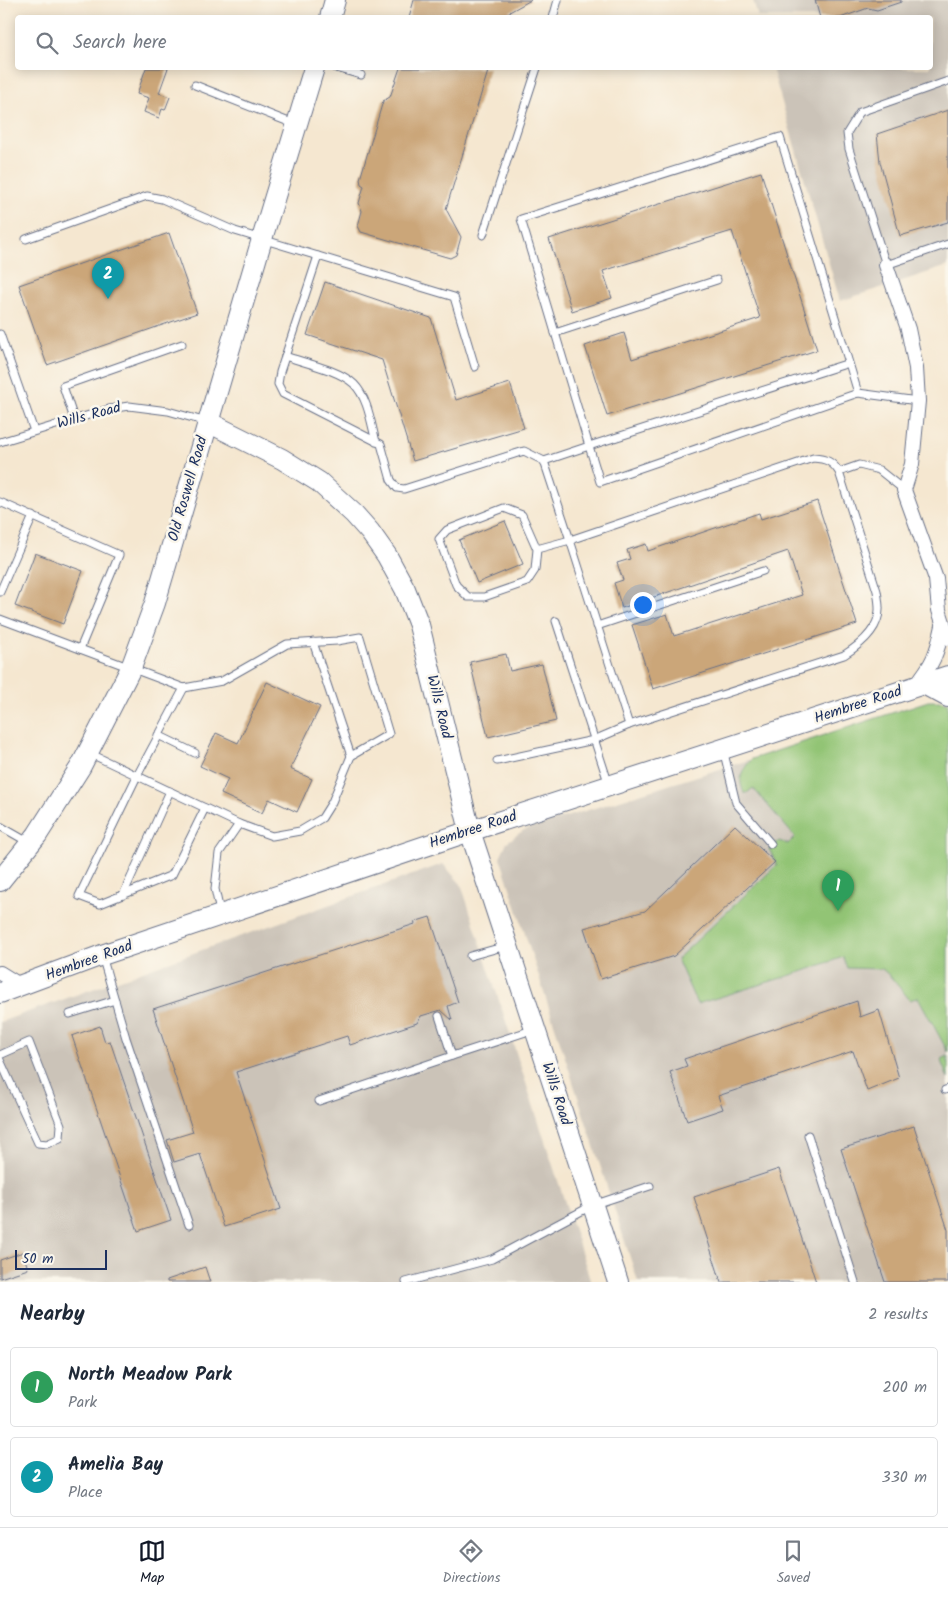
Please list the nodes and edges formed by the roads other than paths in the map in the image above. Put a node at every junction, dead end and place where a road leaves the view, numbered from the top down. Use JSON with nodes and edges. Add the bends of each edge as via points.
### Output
{"nodes":[{"id":1,"x":335,"y":0,"type":"edge"},
{"id":2,"x":558,"y":0,"type":"edge"},
{"id":3,"x":331,"y":15,"type":"edge"},
{"id":4,"x":554,"y":15,"type":"edge"},
{"id":5,"x":313,"y":70,"type":"edge"},
{"id":6,"x":344,"y":70,"type":"edge"},
{"id":7,"x":536,"y":70,"type":"edge"},
{"id":8,"x":361,"y":74,"type":"dead end"},
{"id":9,"x":948,"y":81,"type":"edge"},
{"id":10,"x":194,"y":85,"type":"dead end"},
{"id":11,"x":297,"y":125,"type":"junction"},
{"id":12,"x":483,"y":235,"type":"dead end"},
{"id":13,"x":26,"y":239,"type":"dead end"},
{"id":14,"x":262,"y":239,"type":"junction"},
{"id":15,"x":948,"y":244,"type":"edge"},
{"id":16,"x":318,"y":256,"type":"junction"},
{"id":17,"x":886,"y":265,"type":"junction"},
{"id":18,"x":717,"y":280,"type":"dead end"},
{"id":19,"x":555,"y":333,"type":"junction"},
{"id":20,"x":0,"y":334,"type":"edge"},
{"id":21,"x":182,"y":344,"type":"dead end"},
{"id":22,"x":285,"y":356,"type":"junction"},
{"id":23,"x":849,"y":363,"type":"junction"},
{"id":24,"x":475,"y":367,"type":"dead end"},
{"id":25,"x":858,"y":394,"type":"junction"},
{"id":26,"x":918,"y":401,"type":"junction"},
{"id":27,"x":74,"y":420,"type":"junction"},
{"id":28,"x":208,"y":422,"type":"junction"},
{"id":29,"x":34,"y":432,"type":"junction"},
{"id":30,"x":0,"y":442,"type":"edge"},
{"id":31,"x":376,"y":442,"type":"junction"},
{"id":32,"x":589,"y":446,"type":"junction"},
{"id":33,"x":544,"y":461,"type":"junction"},
{"id":34,"x":839,"y":472,"type":"junction"},
{"id":35,"x":904,"y":490,"type":"junction"},
{"id":36,"x":0,"y":502,"type":"edge"},
{"id":37,"x":33,"y":516,"type":"junction"},
{"id":38,"x":570,"y":540,"type":"junction"},
{"id":39,"x":537,"y":550,"type":"junction"},
{"id":40,"x":763,"y":571,"type":"dead end"},
{"id":41,"x":936,"y":579,"type":"junction"},
{"id":42,"x":948,"y":591,"type":"edge"},
{"id":43,"x":0,"y":592,"type":"edge"},
{"id":44,"x":0,"y":618,"type":"edge"},
{"id":45,"x":556,"y":621,"type":"dead end"},
{"id":46,"x":597,"y":626,"type":"junction"},
{"id":47,"x":946,"y":631,"type":"edge"},
{"id":48,"x":313,"y":642,"type":"junction"},
{"id":49,"x":80,"y":649,"type":"junction"},
{"id":50,"x":131,"y":668,"type":"junction"},
{"id":51,"x":948,"y":676,"type":"edge"},
{"id":52,"x":919,"y":686,"type":"junction"},
{"id":53,"x":184,"y":688,"type":"junction"},
{"id":54,"x":948,"y":698,"type":"edge"},
{"id":55,"x":628,"y":725,"type":"junction"},
{"id":56,"x":158,"y":735,"type":"junction"},
{"id":57,"x":594,"y":740,"type":"junction"},
{"id":58,"x":723,"y":749,"type":"junction"},
{"id":59,"x":88,"y":753,"type":"junction"},
{"id":60,"x":195,"y":753,"type":"dead end"},
{"id":61,"x":351,"y":756,"type":"junction"},
{"id":62,"x":497,"y":761,"type":"dead end"},
{"id":63,"x":137,"y":776,"type":"junction"},
{"id":64,"x":610,"y":786,"type":"junction"},
{"id":65,"x":170,"y":791,"type":"junction"},
{"id":66,"x":205,"y":808,"type":"junction"},
{"id":67,"x":239,"y":824,"type":"junction"},
{"id":68,"x":0,"y":826,"type":"edge"},
{"id":69,"x":470,"y":831,"type":"junction"},
{"id":70,"x":31,"y":844,"type":"junction"},
{"id":71,"x":771,"y":844,"type":"dead end"},
{"id":72,"x":0,"y":881,"type":"edge"},
{"id":73,"x":123,"y":895,"type":"junction"},
{"id":74,"x":221,"y":915,"type":"junction"},
{"id":75,"x":508,"y":946,"type":"junction"},
{"id":76,"x":102,"y":955,"type":"junction"},
{"id":77,"x":470,"y":956,"type":"dead end"},
{"id":78,"x":0,"y":973,"type":"edge"},
{"id":79,"x":21,"y":986,"type":"junction"},
{"id":80,"x":0,"y":993,"type":"edge"},
{"id":81,"x":115,"y":1000,"type":"junction"},
{"id":82,"x":70,"y":1014,"type":"dead end"},
{"id":83,"x":439,"y":1016,"type":"dead end"},
{"id":84,"x":535,"y":1029,"type":"junction"},
{"id":85,"x":0,"y":1055,"type":"edge"},
{"id":86,"x":452,"y":1056,"type":"junction"},
{"id":87,"x":0,"y":1060,"type":"edge"},
{"id":88,"x":319,"y":1101,"type":"dead end"},
{"id":89,"x":808,"y":1135,"type":"dead end"},
{"id":90,"x":650,"y":1186,"type":"dead end"},
{"id":91,"x":593,"y":1205,"type":"junction"},
{"id":92,"x":189,"y":1225,"type":"dead end"},
{"id":93,"x":406,"y":1282,"type":"edge"},
{"id":94,"x":618,"y":1282,"type":"edge"},
{"id":95,"x":855,"y":1282,"type":"edge"}],
"edges":[{"from":1,"to":3,"type":"street"},
{"from":2,"to":4,"type":"lane"},
{"from":5,"to":11,"type":"street","name":"Old Roswell Road"},
{"from":6,"to":8,"type":"lane"},
{"from":7,"to":12,"type":"lane"},
{"from":9,"to":17,"type":"lane","via":[[860,112],[847,133],[849,149]]},
{"from":10,"to":11,"type":"lane"},
{"from":11,"to":14,"type":"street","name":"Old Roswell Road"},
{"from":13,"to":14,"type":"lane","via":[[147,196]]},
{"from":14,"to":16,"type":"lane"},
{"from":14,"to":28,"type":"street","name":"Old Roswell Road"},
{"from":15,"to":17,"type":"lane"},
{"from":16,"to":22,"type":"lane"},
{"from":16,"to":24,"type":"lane","via":[[454,297]]},
{"from":17,"to":26,"type":"street","via":[[908,329],[916,368]]},
{"from":18,"to":19,"type":"lane"},
{"from":19,"to":23,"type":"lane","via":[[521,219],[780,138]]},
{"from":19,"to":32,"type":"lane"},
{"from":20,"to":29,"type":"lane"},
{"from":21,"to":27,"type":"lane","via":[[63,386]]},
{"from":22,"to":31,"type":"lane","via":[[344,377],[355,385],[366,405]]},
{"from":22,"to":31,"type":"lane","via":[[278,384],[283,394]]},
{"from":23,"to":25,"type":"lane"},
{"from":23,"to":32,"type":"lane"},
{"from":25,"to":26,"type":"lane"},
{"from":25,"to":32,"type":"lane","via":[[600,482]]},
{"from":26,"to":35,"type":"street","via":[[912,464]]},
{"from":27,"to":28,"type":"lane","name":"Wills Road","via":[[128,406],[168,411]]},
{"from":27,"to":29,"type":"lane","name":"Wills Road"},
{"from":28,"to":50,"type":"street","name":"Old Roswell Road","via":[[155,604]]},
{"from":28,"to":69,"type":"street","name":"Wills Road","via":[[282,459],[319,482],[354,514],[387,556],[419,625]]},
{"from":29,"to":30,"type":"lane","name":"Wills Road"},
{"from":31,"to":33,"type":"lane","via":[[381,444],[391,480],[397,488],[404,489],[524,451]]},
{"from":32,"to":33,"type":"lane"},
{"from":33,"to":38,"type":"lane"},
{"from":34,"to":35,"type":"lane","via":[[859,465],[879,470]]},
{"from":34,"to":38,"type":"lane","via":[[833,463],[813,458]]},
{"from":34,"to":55,"type":"lane","via":[[877,591],[880,610],[867,637],[844,655]]},
{"from":35,"to":41,"type":"street"},
{"from":36,"to":37,"type":"lane"},
{"from":37,"to":43,"type":"lane"},
{"from":37,"to":49,"type":"lane","via":[[119,555]]},
{"from":38,"to":39,"type":"lane"},
{"from":38,"to":46,"type":"lane"},
{"from":39,"to":39,"type":"lane","via":[[522,515],[504,508],[448,530],[439,539],[456,585],[468,597],[484,597],[527,582],[535,570]]},
{"from":40,"to":46,"type":"lane"},
{"from":41,"to":42,"type":"street"},
{"from":41,"to":47,"type":"street","via":[[939,610]]},
{"from":44,"to":49,"type":"lane"},
{"from":45,"to":57,"type":"lane"},
{"from":46,"to":55,"type":"lane"},
{"from":47,"to":52,"type":"street"},
{"from":48,"to":53,"type":"lane","via":[[287,644],[222,681]]},
{"from":48,"to":61,"type":"lane"},
{"from":48,"to":61,"type":"lane","via":[[360,637],[389,734]]},
{"from":49,"to":50,"type":"lane"},
{"from":50,"to":53,"type":"lane"},
{"from":50,"to":59,"type":"street","name":"Old Roswell Road"},
{"from":51,"to":52,"type":"street","name":"Hembree Road"},
{"from":52,"to":54,"type":"street"},
{"from":52,"to":58,"type":"street","name":"Hembree Road"},
{"from":53,"to":56,"type":"lane"},
{"from":55,"to":57,"type":"lane"},
{"from":56,"to":60,"type":"lane"},
{"from":56,"to":63,"type":"lane"},
{"from":57,"to":62,"type":"lane"},
{"from":57,"to":64,"type":"lane"},
{"from":58,"to":64,"type":"street","name":"Hembree Road"},
{"from":58,"to":71,"type":"lane","via":[[736,803]]},
{"from":59,"to":63,"type":"lane"},
{"from":59,"to":70,"type":"street","name":"Old Roswell Road"},
{"from":61,"to":67,"type":"lane","via":[[322,818],[300,832],[272,836]]},
{"from":63,"to":65,"type":"lane"},
{"from":63,"to":73,"type":"lane","via":[[79,896],[100,904]]},
{"from":64,"to":69,"type":"street","name":"Hembree Road"},
{"from":65,"to":66,"type":"lane"},
{"from":65,"to":73,"type":"lane"},
{"from":66,"to":67,"type":"lane"},
{"from":66,"to":73,"type":"lane","via":[[172,875]]},
{"from":67,"to":74,"type":"lane","via":[[219,853],[215,889]]},
{"from":68,"to":70,"type":"lane"},
{"from":69,"to":74,"type":"street","name":"Hembree Road"},
{"from":69,"to":75,"type":"street","name":"Wills Road"},
{"from":70,"to":72,"type":"street","name":"Old Roswell Road"},
{"from":74,"to":76,"type":"street","name":"Hembree Road"},
{"from":75,"to":77,"type":"lane"},
{"from":75,"to":84,"type":"street","name":"Wills Road"},
{"from":76,"to":79,"type":"street","name":"Hembree Road"},
{"from":76,"to":81,"type":"lane"},
{"from":78,"to":79,"type":"street"},
{"from":79,"to":80,"type":"street","name":"Hembree Road"},
{"from":81,"to":82,"type":"lane"},
{"from":81,"to":92,"type":"lane"},
{"from":83,"to":86,"type":"lane"},
{"from":84,"to":86,"type":"lane"},
{"from":84,"to":91,"type":"street","name":"Wills Road"},
{"from":85,"to":87,"type":"lane","via":[[29,1042],[61,1125],[60,1138],[47,1144],[38,1143]]},
{"from":86,"to":88,"type":"lane"},
{"from":89,"to":95,"type":"lane"},
{"from":90,"to":91,"type":"lane"},
{"from":91,"to":93,"type":"lane","via":[[492,1259]]},
{"from":91,"to":94,"type":"street","name":"Wills Road"}]}
